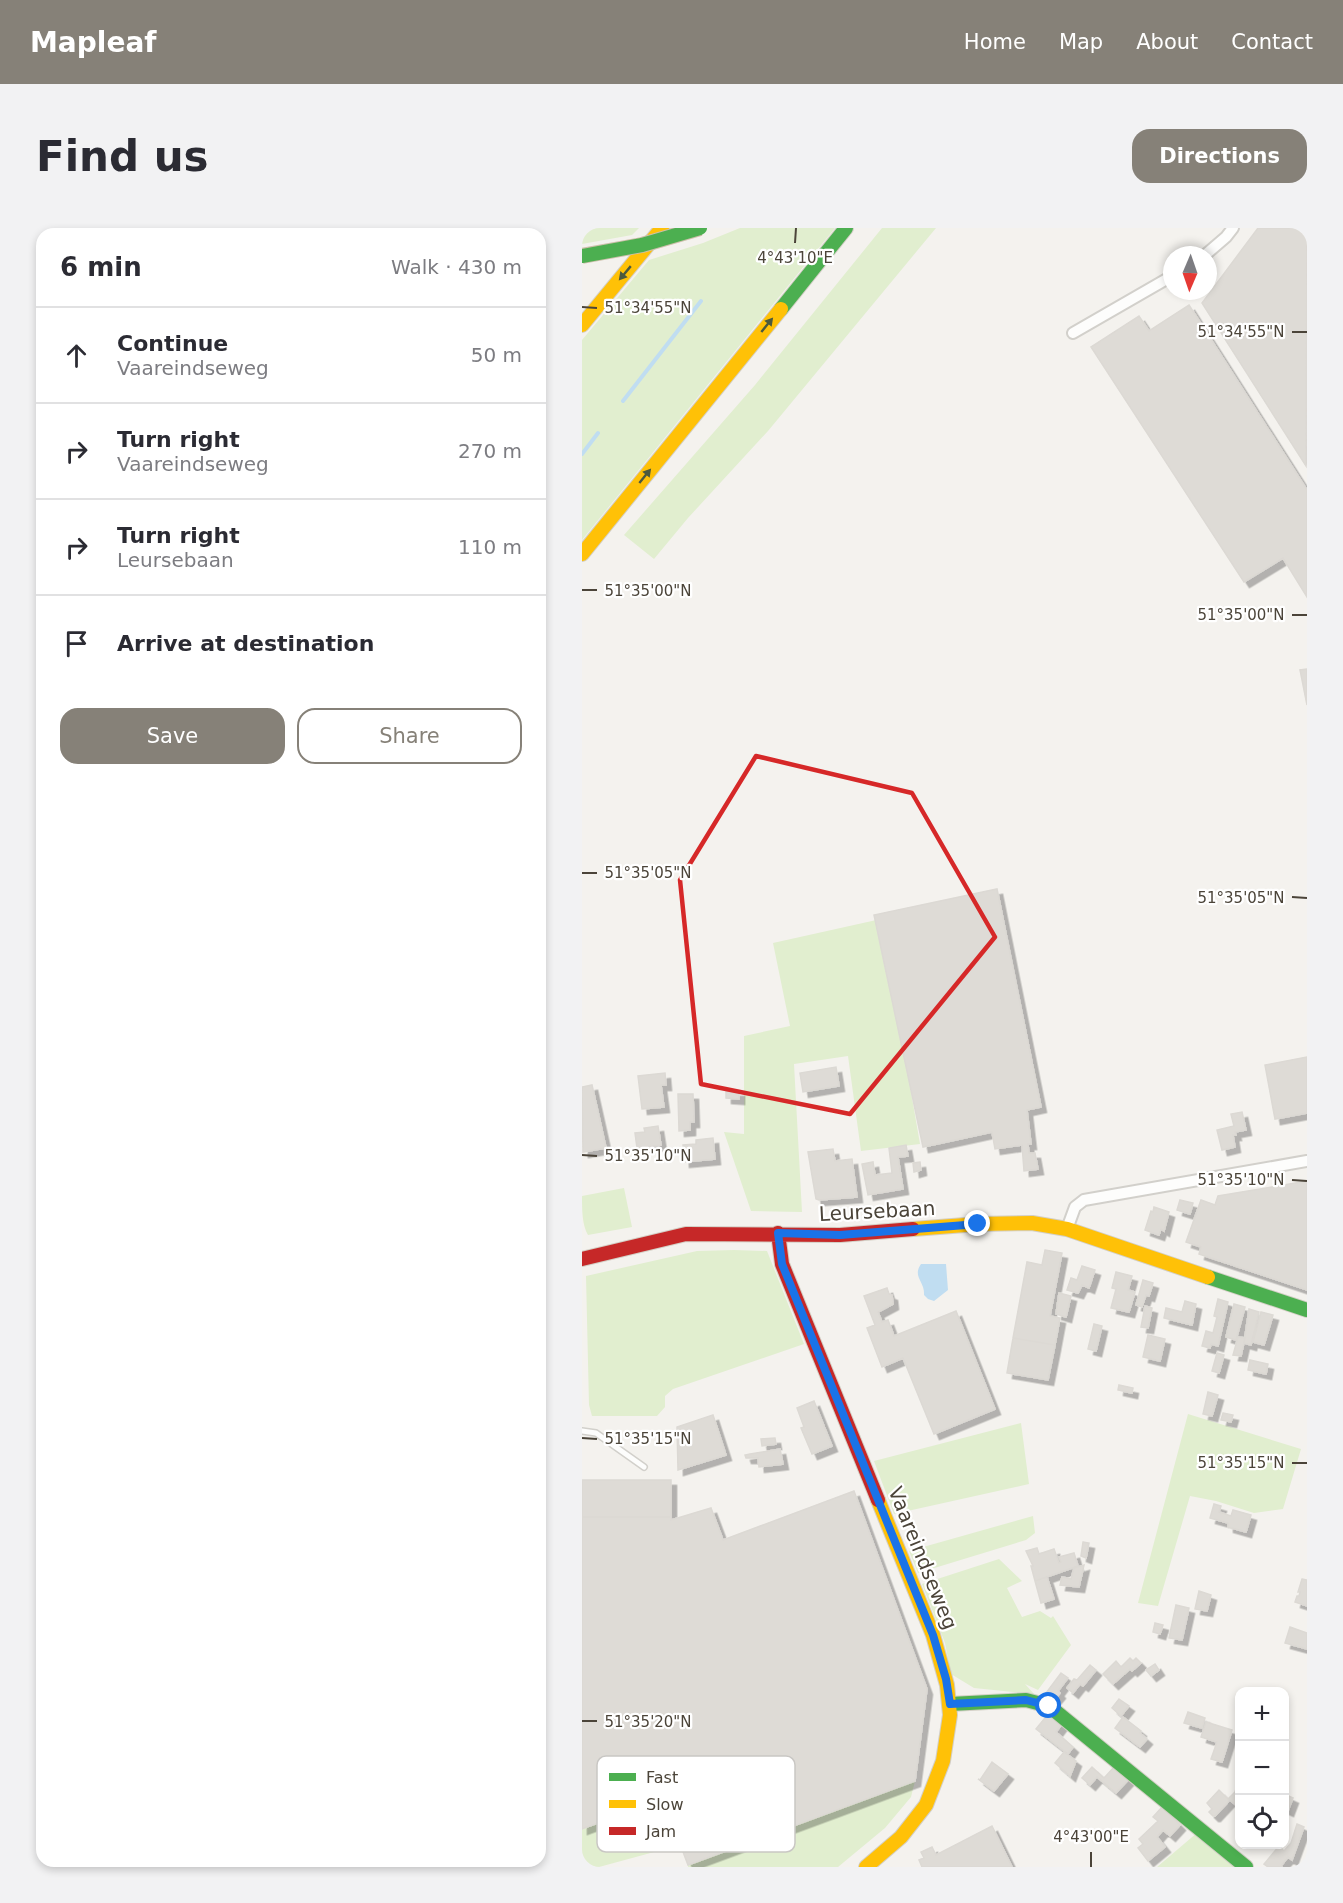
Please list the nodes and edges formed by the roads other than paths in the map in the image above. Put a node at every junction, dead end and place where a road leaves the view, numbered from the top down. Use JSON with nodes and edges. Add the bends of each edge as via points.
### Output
{"nodes":[{"id":1,"x":662,"y":228,"type":"edge"},
{"id":2,"x":700,"y":228,"type":"edge"},
{"id":3,"x":846,"y":228,"type":"edge"},
{"id":4,"x":1233,"y":228,"type":"edge"},
{"id":5,"x":1216,"y":246,"type":"edge"},
{"id":6,"x":582,"y":256,"type":"edge"},
{"id":7,"x":1163,"y":281,"type":"edge"},
{"id":8,"x":582,"y":325,"type":"edge"},
{"id":9,"x":1073,"y":333,"type":"dead end"},
{"id":10,"x":582,"y":554,"type":"edge"},
{"id":11,"x":1307,"y":1161,"type":"edge"},
{"id":12,"x":1066,"y":1229,"type":"junction"},
{"id":13,"x":778,"y":1233,"type":"junction"},
{"id":14,"x":582,"y":1259,"type":"edge"},
{"id":15,"x":1307,"y":1310,"type":"edge"},
{"id":16,"x":582,"y":1431,"type":"edge"},
{"id":17,"x":644,"y":1467,"type":"dead end"},
{"id":18,"x":950,"y":1704,"type":"junction"},
{"id":19,"x":866,"y":1867,"type":"edge"},
{"id":20,"x":1246,"y":1867,"type":"edge"}],
"edges":[{"from":1,"to":8,"type":"main road","one_way":true},
{"from":2,"to":6,"type":"main road","bridge":true,"via":[[621,250]]},
{"from":10,"to":3,"type":"main road","one_way":true},
{"from":4,"to":5,"type":"street"},
{"from":7,"to":9,"type":"street"},
{"from":11,"to":12,"type":"street","via":[[1084,1200],[1075,1206]]},
{"from":12,"to":13,"type":"main road","name":"Leursebaan","via":[[1032,1222],[840,1235]]},
{"from":12,"to":15,"type":"main road","name":"Leursebaan"},
{"from":13,"to":14,"type":"main road","name":"Leursebaan","via":[[686,1234]]},
{"from":13,"to":18,"type":"main road","name":"Vaareindseweg","via":[[782,1264],[933,1635]]},
{"from":16,"to":17,"type":"lane","via":[[596,1433]]},
{"from":18,"to":19,"type":"main road","name":"Vaareindseweg","via":[[950,1734],[939,1775],[920,1815],[889,1850]]},
{"from":18,"to":20,"type":"main road","via":[[1026,1700],[1049,1706]]}]}
